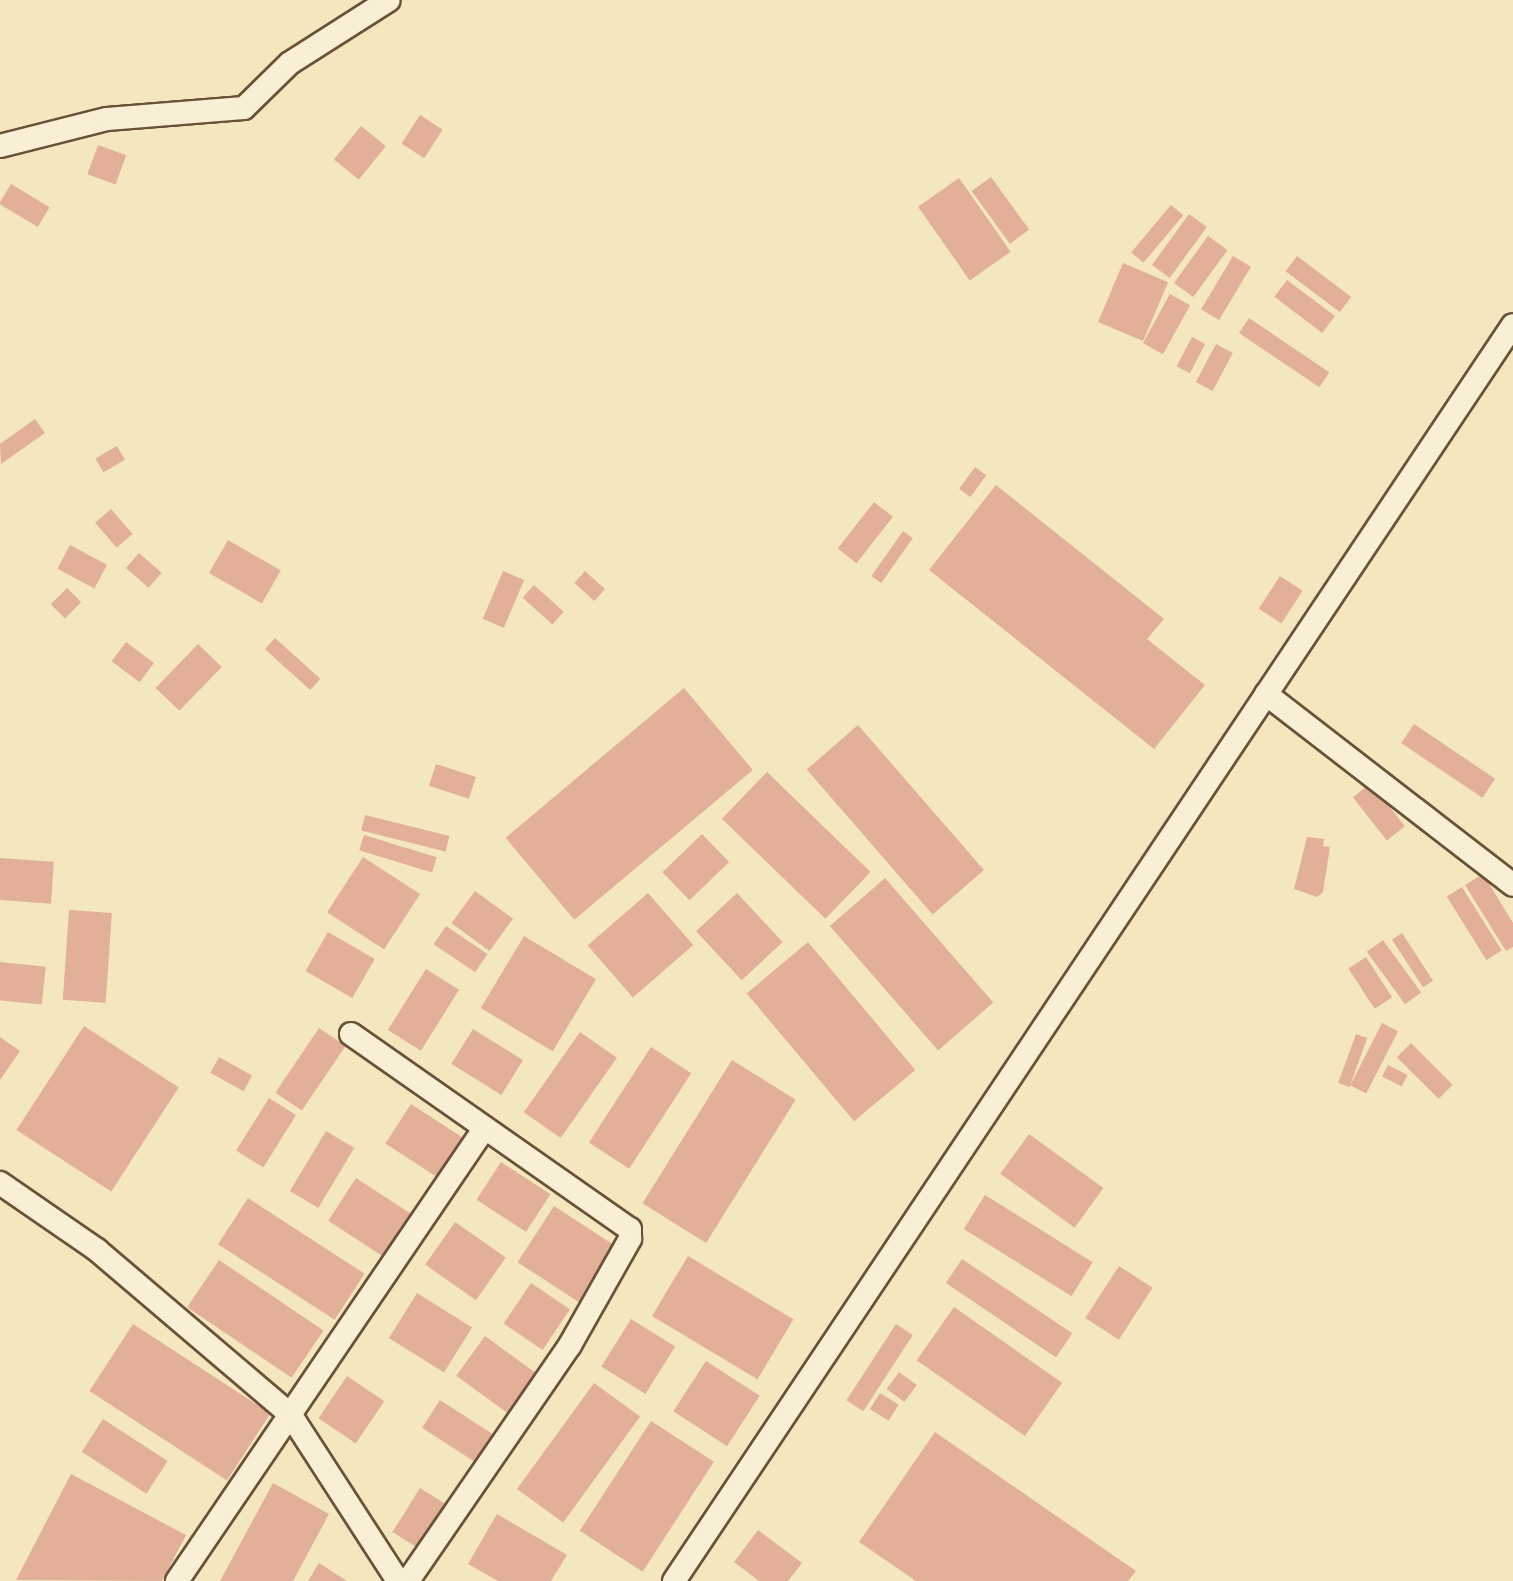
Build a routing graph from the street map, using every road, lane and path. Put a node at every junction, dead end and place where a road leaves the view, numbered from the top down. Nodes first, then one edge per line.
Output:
1 (389, 0) edge
2 (0, 146) edge
3 (1513, 325) edge
4 (1266, 694) junction
5 (1513, 885) edge
6 (351, 1034) dead end
7 (484, 1129) junction
8 (0, 1183) edge
9 (290, 1414) junction
10 (177, 1581) edge
11 (398, 1581) edge
12 (408, 1581) edge
13 (674, 1581) edge

1 - 2 street
3 - 4 street
4 - 5 street
4 - 13 street
6 - 7 street
7 - 9 street
7 - 12 street
8 - 9 street
9 - 10 street
9 - 11 street

